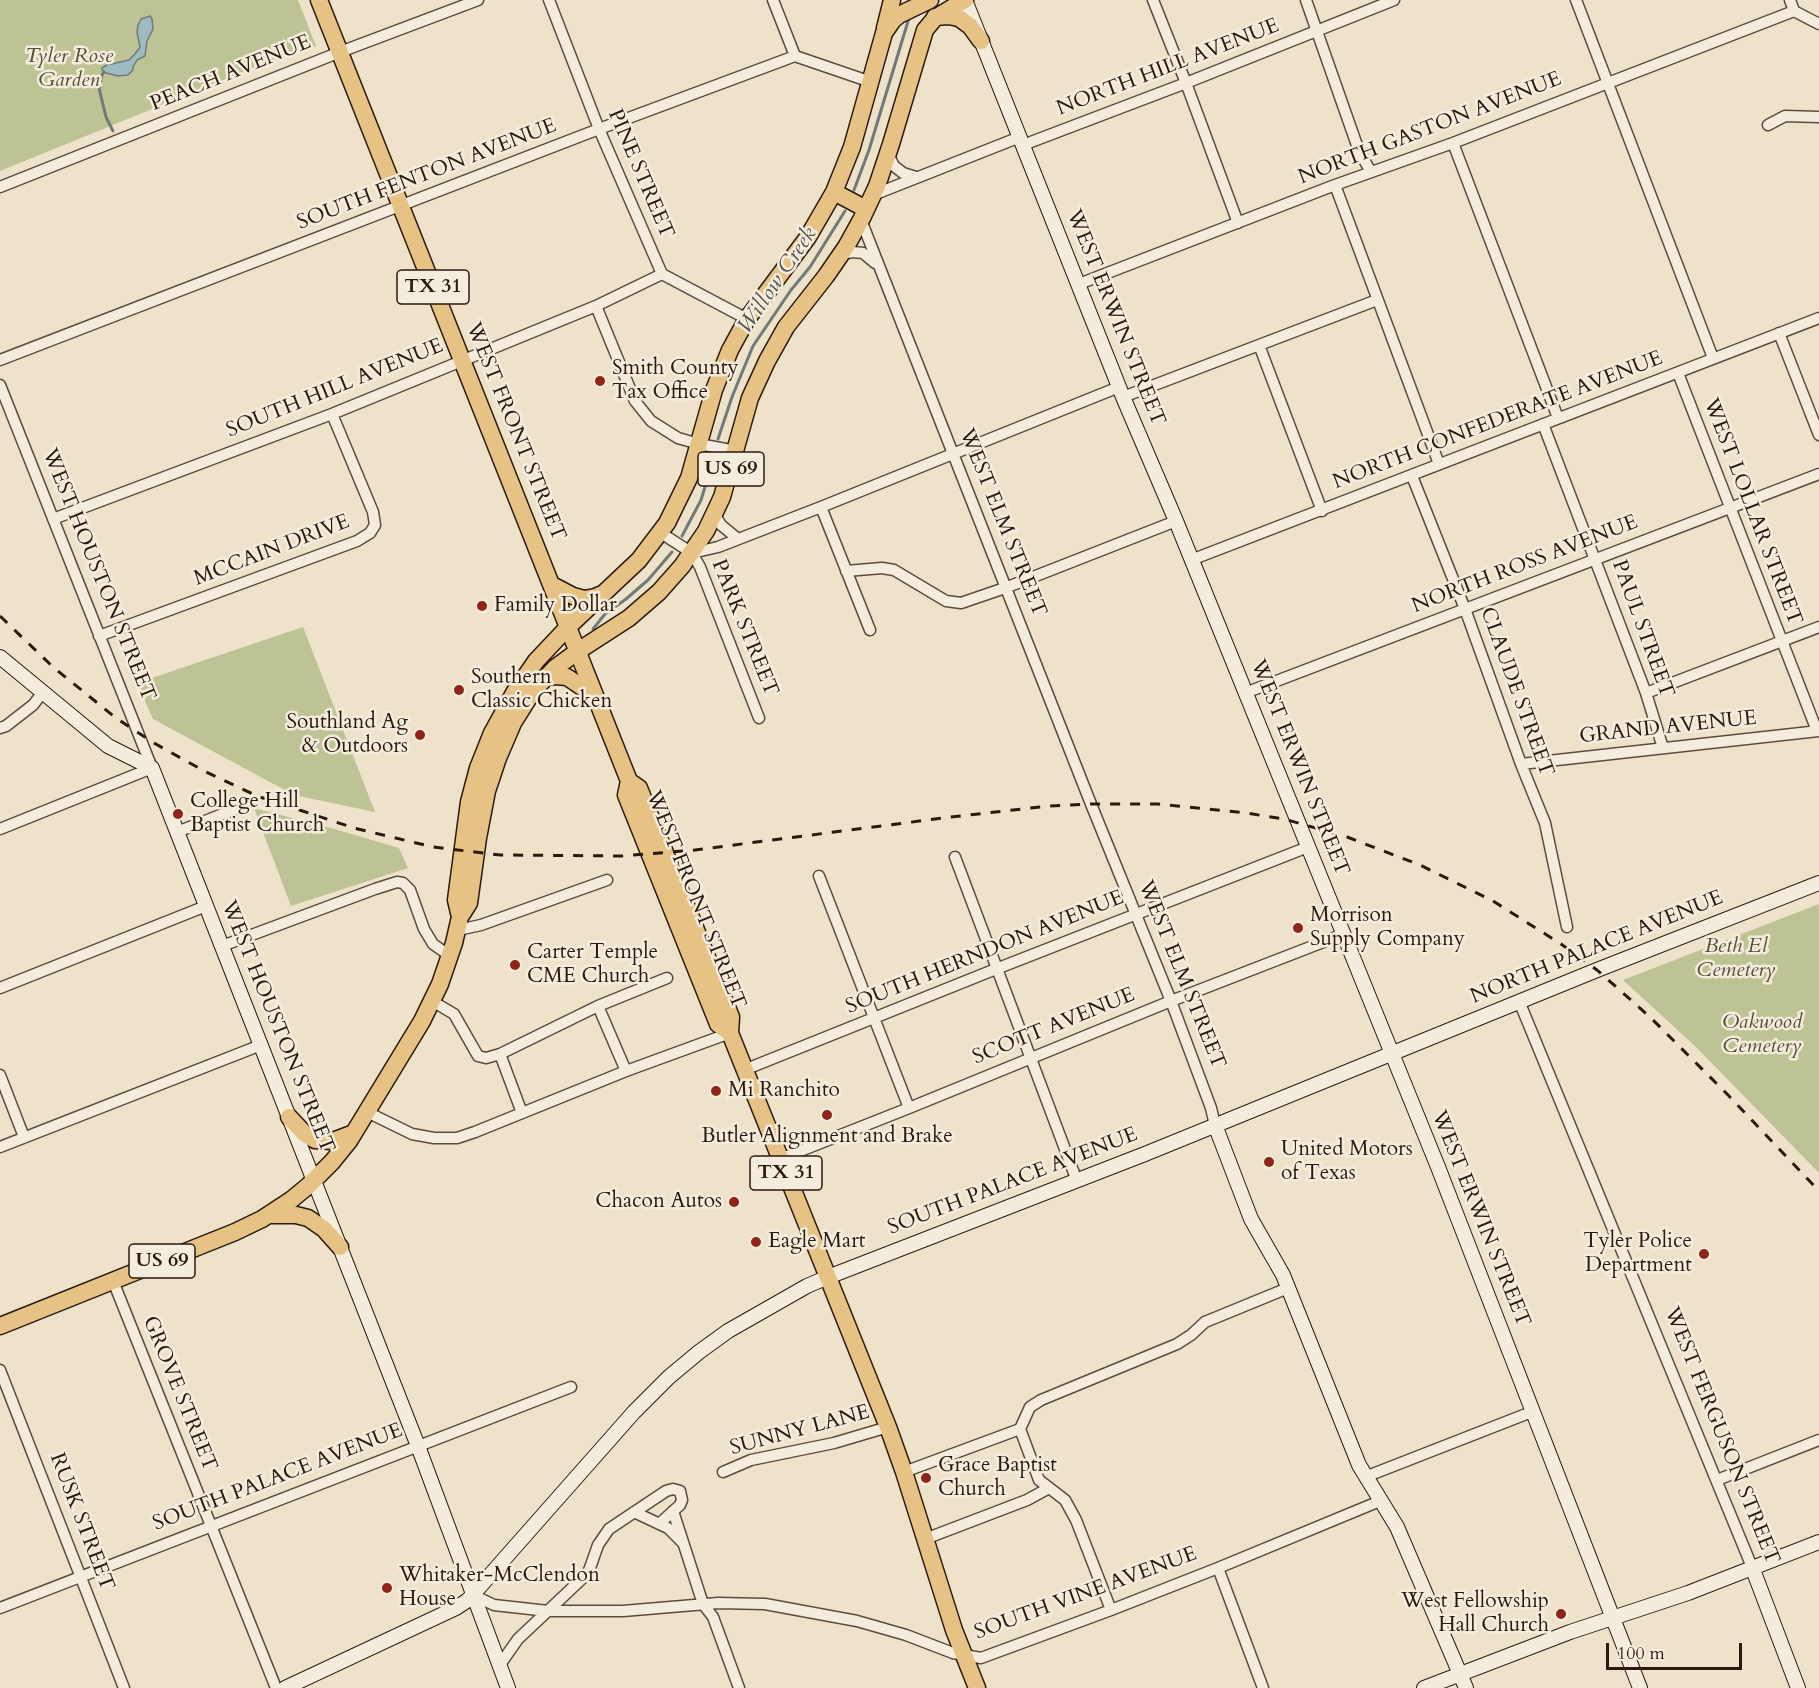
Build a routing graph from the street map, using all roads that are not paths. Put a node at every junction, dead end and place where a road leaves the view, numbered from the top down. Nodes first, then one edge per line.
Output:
1 (319, 0) edge
2 (478, 0) edge
3 (549, 0) edge
4 (773, 0) edge
5 (892, 0) edge
6 (930, 0) edge
7 (965, 0) edge
8 (1153, 0) edge
9 (1306, 0) edge
10 (1394, 0) edge
11 (1576, 0) edge
12 (1790, 0) edge
13 (1794, 11) junction
14 (935, 18) junction
15 (1819, 24) edge
16 (1317, 32) junction
17 (884, 33) junction
18 (981, 40) junction
19 (340, 52) junction
20 (795, 56) junction
21 (871, 82) junction
22 (1186, 83) junction
23 (1607, 83) junction
24 (1819, 117) edge
25 (1768, 125) dead end
26 (599, 129) junction
27 (1021, 141) junction
28 (1453, 143) junction
29 (888, 154) junction
30 (1371, 172) junction
31 (916, 177) junction
32 (1335, 185) junction
33 (0, 187) edge
34 (834, 192) junction
35 (400, 206) junction
36 (867, 208) junction
37 (1238, 223) junction
38 (841, 254) junction
39 (879, 267) junction
40 (662, 274) junction
41 (1079, 284) junction
42 (1377, 300) junction
43 (596, 306) junction
44 (1819, 318) edge
45 (747, 319) junction
46 (1779, 333) junction
47 (1259, 345) junction
48 (1713, 358) junction
49 (0, 360) edge
50 (462, 360) junction
51 (1678, 372) junction
52 (0, 385) edge
53 (1121, 392) junction
54 (332, 414) junction
55 (1558, 418) junction
56 (1543, 424) junction
57 (1819, 435) edge
58 (699, 444) junction
59 (736, 451) junction
60 (952, 454) junction
61 (1439, 464) junction
62 (1819, 474) edge
63 (1412, 476) junction
64 (821, 507) junction
65 (1730, 509) junction
66 (1322, 510) junction
67 (714, 514) junction
68 (53, 519) junction
69 (1176, 521) junction
70 (661, 533) junction
71 (738, 539) junction
72 (692, 553) junction
73 (1595, 558) junction
74 (1191, 560) junction
75 (846, 571) junction
76 (552, 585) junction
77 (1005, 588) junction
78 (603, 594) junction
79 (1465, 609) junction
80 (569, 626) junction
81 (1819, 627) edge
82 (870, 630) dead end
83 (99, 636) junction
84 (1781, 642) junction
85 (578, 651) junction
86 (0, 657) edge
87 (545, 677) junction
88 (43, 692) junction
89 (1245, 693) junction
90 (1646, 693) junction
91 (596, 696) junction
92 (759, 718) dead end
93 (0, 728) edge
94 (1818, 731) edge
95 (1663, 748) junction
96 (1521, 764) junction
97 (152, 768) junction
98 (246, 805) dead end
99 (0, 829) edge
100 (177, 832) junction
101 (1308, 846) junction
102 (955, 857) dead end
103 (819, 876) dead end
104 (607, 880) dead end
105 (1819, 883) edge
106 (206, 906) junction
107 (1135, 915) junction
108 (459, 923) junction
109 (1567, 927) dead end
110 (1344, 934) junction
111 (222, 946) junction
112 (450, 956) junction
113 (996, 969) junction
114 (667, 978) dead end
115 (0, 988) edge
116 (432, 1001) junction
117 (1171, 1001) junction
118 (1520, 1001) junction
119 (598, 1006) junction
120 (875, 1017) junction
121 (730, 1033) junction
122 (261, 1045) junction
123 (1392, 1053) junction
124 (500, 1054) junction
125 (1030, 1058) junction
126 (744, 1070) junction
127 (626, 1071) junction
128 (0, 1075) edge
129 (909, 1108) junction
130 (367, 1113) junction
131 (522, 1113) junction
132 (290, 1117) junction
133 (1215, 1125) junction
134 (354, 1133) junction
135 (24, 1137) junction
136 (0, 1147) edge
137 (780, 1158) junction
138 (314, 1180) junction
139 (1077, 1181) junction
140 (269, 1215) junction
141 (340, 1247) junction
142 (828, 1277) junction
143 (113, 1281) junction
144 (1288, 1288) junction
145 (0, 1326) edge
146 (0, 1370) edge
147 (571, 1387) dead end
148 (1534, 1411) junction
149 (888, 1427) junction
150 (1020, 1429) junction
151 (1819, 1440) edge
152 (418, 1446) junction
153 (723, 1472) dead end
154 (904, 1472) junction
155 (1365, 1476) junction
156 (1717, 1480) junction
157 (1049, 1488) junction
158 (1380, 1501) junction
159 (674, 1511) junction
160 (634, 1512) junction
161 (659, 1524) junction
162 (211, 1527) junction
163 (925, 1539) junction
164 (1819, 1542) edge
165 (684, 1545) junction
166 (1218, 1568) junction
167 (1752, 1568) junction
168 (82, 1577) junction
169 (473, 1595) junction
170 (703, 1604) junction
171 (0, 1608) edge
172 (1111, 1610) junction
173 (548, 1611) junction
174 (1612, 1617) junction
175 (965, 1656) junction
176 (499, 1666) junction
177 (1460, 1674) junction
178 (124, 1688) edge
179 (276, 1688) edge
180 (285, 1688) edge
181 (507, 1688) edge
182 (739, 1688) edge
183 (977, 1688) edge
184 (1263, 1688) edge
185 (1424, 1688) edge
186 (1466, 1688) edge
187 (1640, 1688) edge
188 (1798, 1688) edge

1 - 19 main road, WEST FRONT STREET / TX 31
2 - 19 street, PEACH AVENUE
3 - 26 street, PINE STREET
4 - 20 street
5 - 17 main road
6 - 17 main road
7 - 14 main road, US 69
7 - 18 main road, WEST ERWIN STREET
8 - 22 street
9 - 16 street
10 - 16 street, NORTH HILL AVENUE
11 - 23 street
12 - 13 street
13 - 15 street
13 - 23 street, NORTH GASTON AVENUE
14 - 18 main road
14 - 29 main road, US 69
16 - 22 street, NORTH HILL AVENUE
16 - 30 street
17 - 21 main road, US 69
18 - 27 main road, WEST ERWIN STREET
19 - 33 street, PEACH AVENUE
19 - 35 main road, WEST FRONT STREET / TX 31
20 - 21 street
20 - 26 street, SOUTH FENTON AVENUE
21 - 34 main road, US 69
22 - 27 street, NORTH HILL AVENUE
22 - 37 street
23 - 28 street, NORTH GASTON AVENUE
23 - 48 street
24 - 25 street
26 - 35 street, SOUTH FENTON AVENUE
26 - 40 street, PINE STREET
27 - 31 street
27 - 41 main road, WEST ERWIN STREET
28 - 30 street, NORTH GASTON AVENUE
28 - 55 street
29 - 31 street
29 - 36 main road, US 69
30 - 32 street, NORTH GASTON AVENUE
31 - 36 street
32 - 37 street, NORTH GASTON AVENUE
32 - 42 street
34 - 36 main road
34 - 45 main road, US 69
35 - 49 street, SOUTH FENTON AVENUE
35 - 50 main road, WEST FRONT STREET / TX 31
36 - 38 main road, US 69
36 - 39 street, WEST ELM STREET
37 - 41 street, NORTH GASTON AVENUE
38 - 39 street
38 - 59 main road, US 69
39 - 60 street, WEST ELM STREET
40 - 43 street, SOUTH HILL AVENUE
40 - 45 street
41 - 53 main road, WEST ERWIN STREET
42 - 47 street
42 - 61 street
43 - 50 street, SOUTH HILL AVENUE
43 - 58 street
44 - 46 street, NORTH CONFEDERATE AVENUE
45 - 58 main road, US 69
46 - 48 street, NORTH CONFEDERATE AVENUE
46 - 57 street
47 - 53 street
47 - 66 street
48 - 51 street, NORTH CONFEDERATE AVENUE
50 - 54 street, SOUTH HILL AVENUE
50 - 76 main road, WEST FRONT STREET / TX 31
51 - 55 street, NORTH CONFEDERATE AVENUE
51 - 65 street, WEST LOLLAR STREET
52 - 68 street, WEST HOUSTON STREET
53 - 60 street
53 - 69 main road, WEST ERWIN STREET
54 - 68 street, SOUTH HILL AVENUE
54 - 83 street, MCCAIN DRIVE
55 - 56 street, NORTH CONFEDERATE AVENUE
56 - 61 street, NORTH CONFEDERATE AVENUE
56 - 73 street, PAUL STREET
58 - 59 street
58 - 70 main road, US 69
59 - 67 main road, US 69
60 - 64 street
60 - 77 street, WEST ELM STREET
61 - 63 street, NORTH CONFEDERATE AVENUE
62 - 65 street, NORTH ROSS AVENUE
63 - 66 street, NORTH CONFEDERATE AVENUE
63 - 79 street, CLAUDE STREET
64 - 71 street
64 - 75 street
65 - 73 street, NORTH ROSS AVENUE
65 - 84 street, WEST LOLLAR STREET
66 - 74 street, NORTH CONFEDERATE AVENUE
67 - 71 street
67 - 72 main road, US 69
68 - 83 street, WEST HOUSTON STREET
69 - 74 main road, WEST ERWIN STREET
69 - 77 street
70 - 72 street, PARK STREET
70 - 78 main road, US 69
71 - 72 street
72 - 85 main road, US 69
72 - 92 street, PARK STREET
73 - 79 street, NORTH ROSS AVENUE
73 - 90 street, PAUL STREET
74 - 89 main road, WEST ERWIN STREET
75 - 77 street
75 - 82 street
76 - 78 main road
76 - 80 main road, WEST FRONT STREET / TX 31
77 - 107 street, WEST ELM STREET
78 - 80 main road, US 69
79 - 89 street, NORTH ROSS AVENUE
79 - 96 street, CLAUDE STREET
80 - 85 main road, WEST FRONT STREET / TX 31
80 - 108 main road, US 69
81 - 84 street
83 - 97 street, WEST HOUSTON STREET
84 - 90 street
84 - 94 street, WEST LOLLAR STREET
85 - 87 main road, US 69
85 - 91 main road, WEST FRONT STREET / TX 31
86 - 88 main road
87 - 91 main road
87 - 108 main road, US 69
88 - 93 street
88 - 97 main road
89 - 101 main road, WEST ERWIN STREET
90 - 95 street, PAUL STREET
91 - 121 main road, WEST FRONT STREET / TX 31
94 - 95 street, GRAND AVENUE
95 - 96 street, GRAND AVENUE
96 - 109 street, CLAUDE STREET
97 - 99 street
97 - 100 main road, WEST HOUSTON STREET
98 - 100 street
100 - 106 main road, WEST HOUSTON STREET
101 - 107 street, SOUTH HERNDON AVENUE
101 - 110 main road, WEST ERWIN STREET
102 - 113 street
103 - 120 street
104 - 108 street
105 - 118 main road, NORTH PALACE AVENUE
106 - 111 main road, WEST HOUSTON STREET
106 - 115 street
107 - 113 street, SOUTH HERNDON AVENUE
107 - 117 street, WEST ELM STREET
108 - 112 main road, US 69
110 - 117 street, SCOTT AVENUE
110 - 123 main road, WEST ERWIN STREET
111 - 112 street
111 - 122 main road, WEST HOUSTON STREET
112 - 116 main road, US 69
113 - 120 street, SOUTH HERNDON AVENUE
113 - 125 street
114 - 119 street
116 - 124 street
116 - 130 main road, US 69
117 - 125 street, SCOTT AVENUE
117 - 133 street, WEST ELM STREET
118 - 123 main road, NORTH PALACE AVENUE
118 - 156 street, WEST FERGUSON STREET
119 - 124 street
119 - 127 street
120 - 126 street, SOUTH HERNDON AVENUE
120 - 129 street
121 - 126 main road, WEST FRONT STREET / TX 31
121 - 127 street
122 - 132 main road, WEST HOUSTON STREET
122 - 135 street
123 - 133 main road, SOUTH PALACE AVENUE
123 - 148 main road, WEST ERWIN STREET
124 - 131 street
125 - 129 street, SCOTT AVENUE
125 - 139 street
126 - 137 main road, WEST FRONT STREET / TX 31
127 - 131 street
128 - 135 street
129 - 137 street, SCOTT AVENUE
130 - 131 street
130 - 134 main road, US 69
132 - 134 main road
132 - 138 main road, WEST HOUSTON STREET
133 - 139 main road, SOUTH PALACE AVENUE
133 - 144 main road, WEST ELM STREET
134 - 138 main road, US 69
135 - 136 street
137 - 142 main road, WEST FRONT STREET / TX 31
138 - 140 main road, US 69
138 - 141 main road, WEST HOUSTON STREET
139 - 142 main road, SOUTH PALACE AVENUE
140 - 141 main road
140 - 143 main road, US 69
141 - 152 main road, WEST HOUSTON STREET
142 - 149 main road, WEST FRONT STREET / TX 31
142 - 169 main road, SOUTH PALACE AVENUE
143 - 145 main road, US 69
143 - 162 street, GROVE STREET
144 - 150 street
144 - 155 main road, WEST ELM STREET
146 - 168 street, RUSK STREET
147 - 152 street, SOUTH PALACE AVENUE
148 - 155 street
148 - 174 main road, WEST ERWIN STREET
149 - 153 street, SUNNY LANE
149 - 154 main road, WEST FRONT STREET / TX 31
150 - 154 street
150 - 157 street
151 - 156 street
152 - 162 street, SOUTH PALACE AVENUE
152 - 169 main road, WEST HOUSTON STREET
154 - 163 main road, WEST FRONT STREET / TX 31
155 - 158 main road, WEST ELM STREET
156 - 167 street, WEST FERGUSON STREET
157 - 163 street
157 - 172 street
158 - 166 street, SOUTH VINE AVENUE
158 - 177 main road, WEST ELM STREET
159 - 160 street
159 - 161 street
159 - 165 street
160 - 161 street
160 - 173 street
161 - 165 street
162 - 168 street, SOUTH PALACE AVENUE
162 - 179 street, GROVE STREET
163 - 175 main road, WEST FRONT STREET / TX 31
164 - 167 main road
165 - 170 street
166 - 172 street, SOUTH VINE AVENUE
166 - 184 street
167 - 174 main road
167 - 188 main road, WEST FERGUSON STREET
168 - 171 street, SOUTH PALACE AVENUE
168 - 178 street, RUSK STREET
169 - 173 street, SOUTH VINE AVENUE
169 - 176 main road, WEST HOUSTON STREET
169 - 180 main road
170 - 173 street, SOUTH VINE AVENUE
170 - 175 street, SOUTH VINE AVENUE
170 - 182 street
172 - 175 street, SOUTH VINE AVENUE
173 - 176 street
174 - 177 main road
174 - 187 main road, WEST ERWIN STREET
175 - 183 main road, WEST FRONT STREET / TX 31
176 - 181 main road, WEST HOUSTON STREET
177 - 185 main road
177 - 186 main road, WEST ELM STREET

